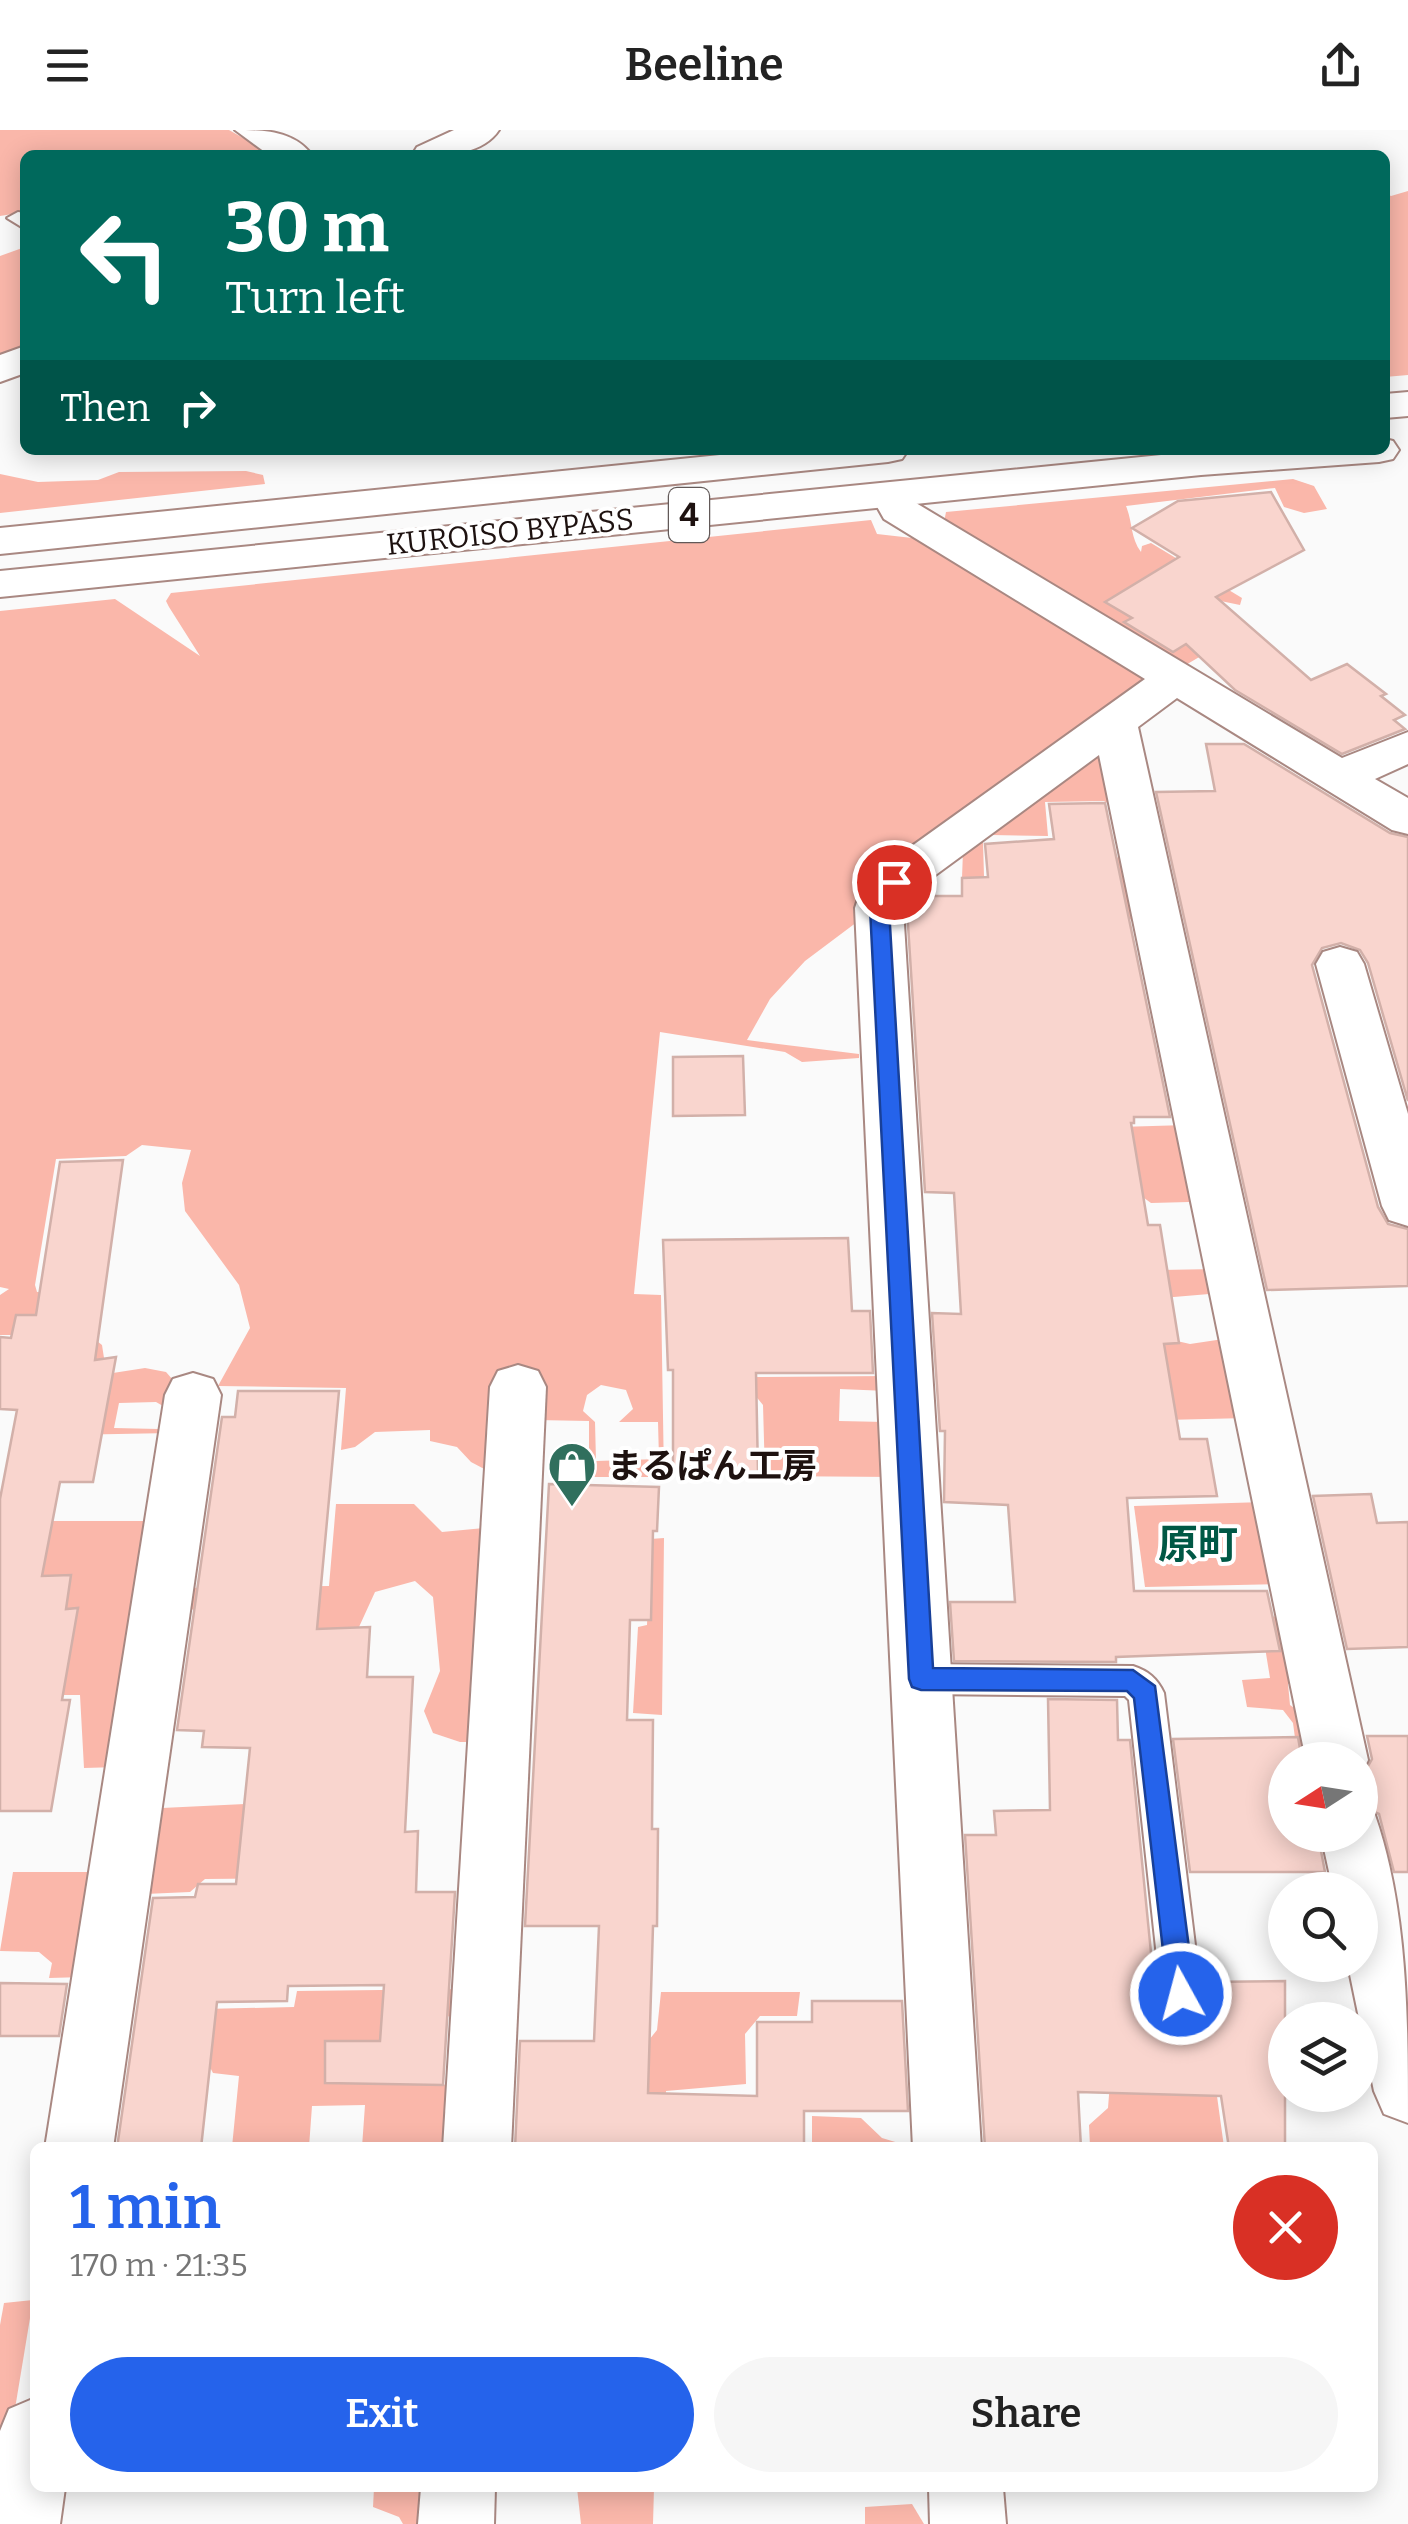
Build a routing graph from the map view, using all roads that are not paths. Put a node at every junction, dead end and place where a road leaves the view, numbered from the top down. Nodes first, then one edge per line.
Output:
1 (252, 130) edge
2 (482, 130) edge
3 (286, 150) edge
4 (440, 150) edge
5 (840, 455) edge
6 (1312, 455) edge
7 (892, 496) junction
8 (0, 542) edge
9 (0, 584) edge
10 (1176, 677) junction
11 (1115, 723) junction
12 (1408, 746) edge
13 (1340, 778) junction
14 (1408, 819) edge
15 (1340, 964) dead end
16 (1389, 1066) edge
17 (1408, 1206) edge
18 (518, 1386) dead end
19 (193, 1395) dead end
20 (921, 1679) junction
21 (1333, 1742) edge
22 (1357, 1852) edge
23 (1181, 1994) dead end
24 (1408, 2091) edge
25 (80, 2142) edge
26 (476, 2142) edge
27 (948, 2142) edge
28 (30, 2469) edge
29 (458, 2492) edge
30 (966, 2492) edge
31 (22, 2524) edge
32 (456, 2524) edge
33 (968, 2524) edge

1 - 3 main road
2 - 4 main road
5 - 8 main road, KUROISO BYPASS / 4
6 - 7 main road, KUROISO BYPASS / 4
7 - 9 main road, KUROISO BYPASS / 4
7 - 10 main road
10 - 11 main road
10 - 13 main road
11 - 20 main road
11 - 21 main road
12 - 13 main road
13 - 14 main road
15 - 16 main road
16 - 17 main road
18 - 26 main road
19 - 25 main road
20 - 23 lane
20 - 27 main road
22 - 24 main road
28 - 31 main road
29 - 32 main road
30 - 33 main road

